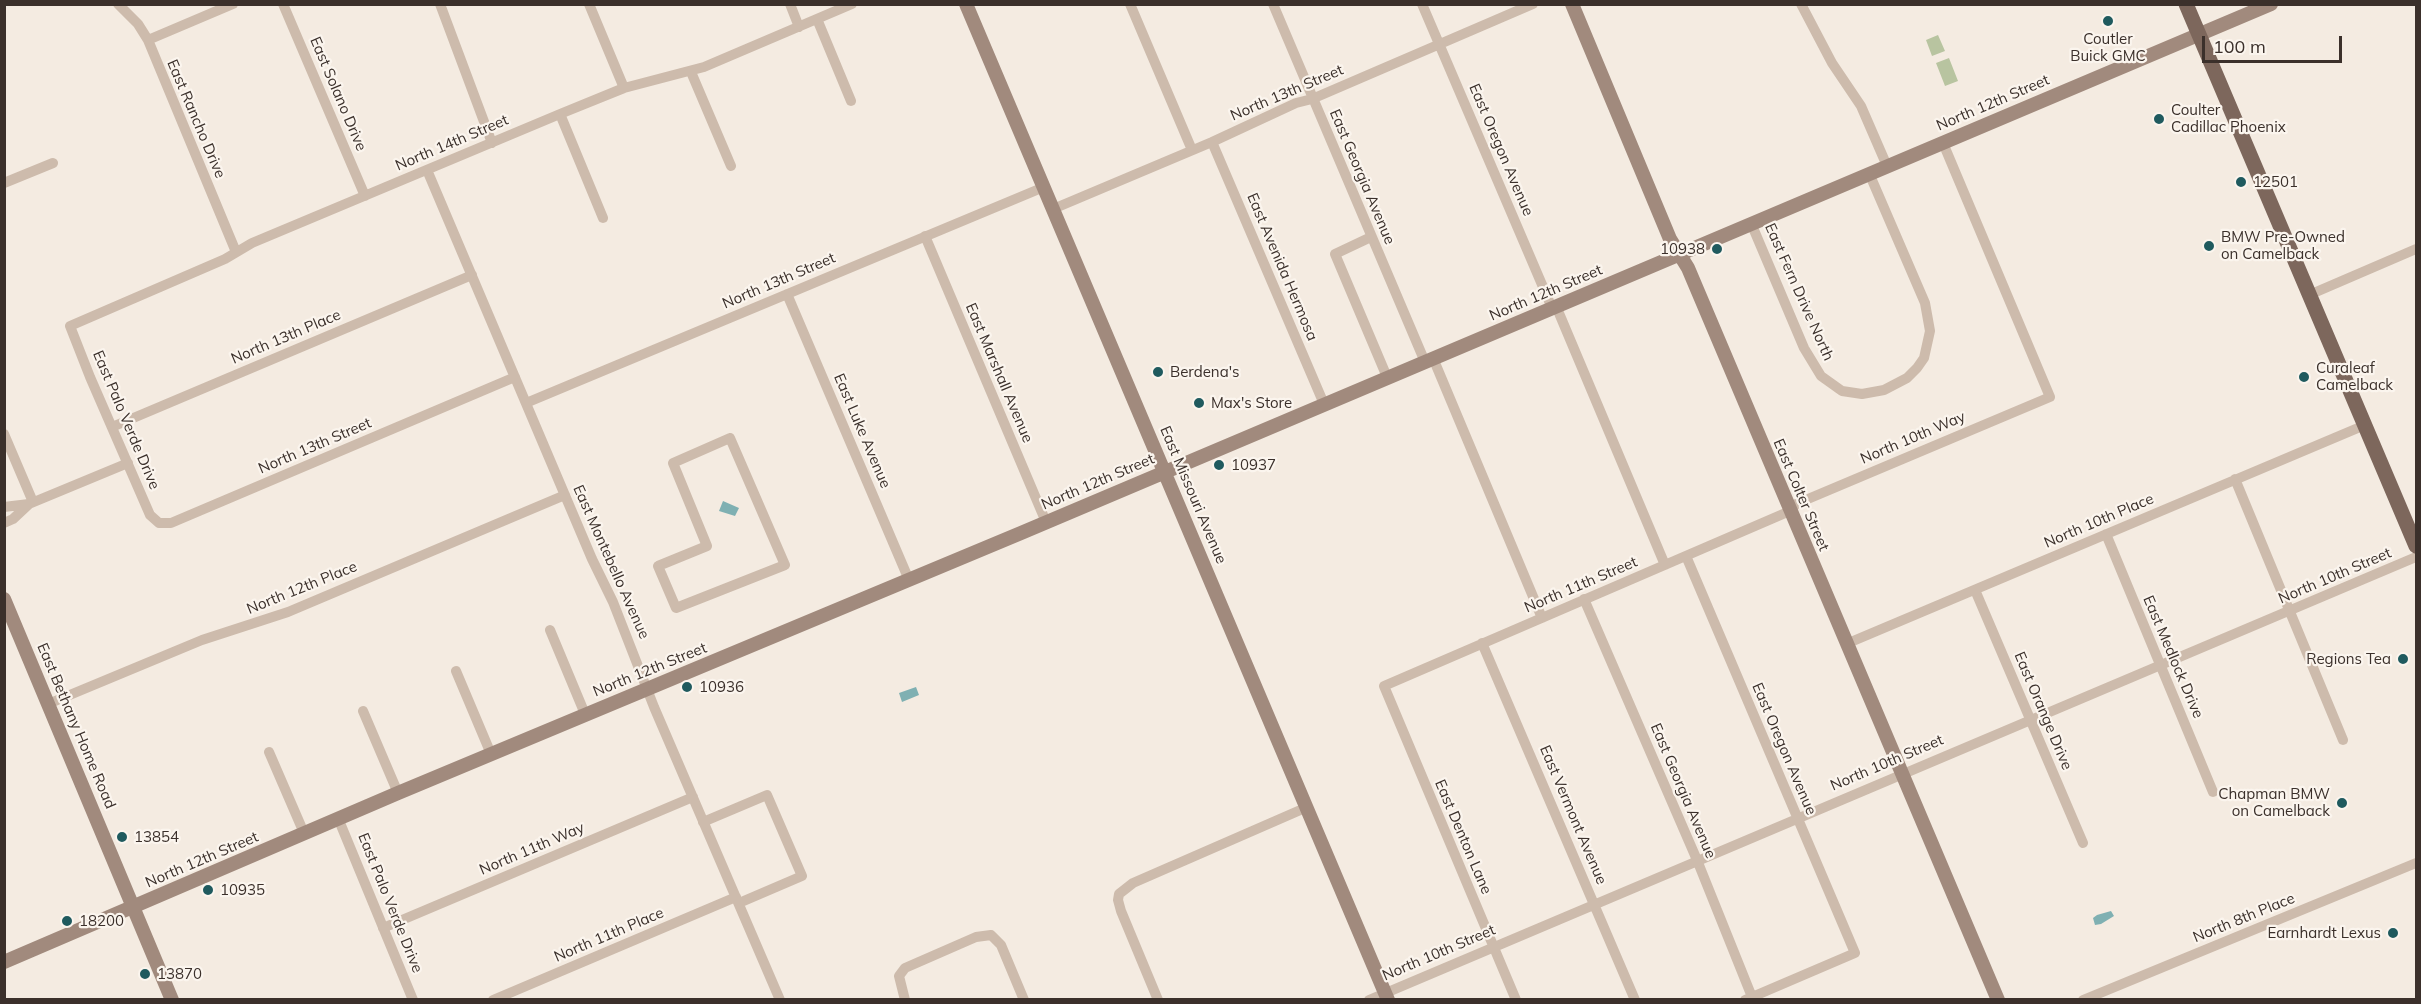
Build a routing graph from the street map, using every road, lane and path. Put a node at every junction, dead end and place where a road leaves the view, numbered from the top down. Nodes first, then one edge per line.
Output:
1 (118, 4) edge
2 (233, 4) edge
3 (283, 4) edge
4 (440, 4) edge
5 (589, 4) edge
6 (790, 4) edge
7 (852, 4) edge
8 (966, 4) edge
9 (1130, 4) edge
10 (1273, 4) edge
11 (1422, 4) edge
12 (1533, 4) edge
13 (1572, 4) edge
14 (1801, 4) edge
15 (2186, 4) edge
16 (2271, 4) edge
17 (817, 20) junction
18 (799, 27) junction
19 (2199, 35) junction
20 (148, 40) junction
21 (1439, 45) junction
22 (691, 72) junction
23 (624, 88) junction
24 (1312, 99) junction
25 (851, 101) dead end
26 (560, 114) junction
27 (1212, 142) junction
28 (1943, 142) junction
29 (492, 143) junction
30 (1192, 150) junction
31 (53, 163) dead end
32 (731, 166) dead end
33 (1887, 166) junction
34 (427, 170) junction
35 (1869, 173) junction
36 (4, 183) edge
37 (1044, 187) junction
38 (365, 196) junction
39 (1053, 209) junction
40 (603, 218) dead end
41 (1751, 223) junction
42 (925, 236) junction
43 (1371, 237) junction
44 (2416, 249) edge
45 (236, 252) junction
46 (1679, 253) junction
47 (472, 275) junction
48 (787, 294) junction
49 (2309, 295) junction
50 (1554, 307) junction
51 (70, 326) joint
52 (1429, 360) junction
53 (515, 377) junction
54 (1387, 377) junction
55 (526, 403) junction
56 (1324, 404) junction
57 (2365, 425) junction
58 (112, 427) junction
59 (4, 434) edge
60 (128, 463) junction
61 (1165, 471) junction
62 (2235, 479) junction
63 (565, 495) junction
64 (31, 503) junction
65 (4, 507) edge
66 (1790, 511) junction
67 (1046, 522) junction
68 (4, 523) edge
69 (159, 523) joint
70 (2106, 534) junction
71 (2416, 546) edge
72 (1686, 556) junction
73 (2416, 557) edge
74 (1665, 565) junction
75 (909, 580) junction
76 (1975, 590) junction
77 (4, 599) edge
78 (1584, 599) junction
79 (676, 608) joint
80 (2289, 612) junction
81 (1542, 618) junction
82 (550, 630) dead end
83 (1482, 643) junction
84 (1846, 644) junction
85 (2161, 666) junction
86 (456, 671) dead end
87 (1383, 686) joint
88 (648, 690) junction
89 (48, 704) junction
90 (363, 711) dead end
91 (585, 714) junction
92 (2030, 720) junction
93 (2343, 740) dead end
94 (269, 752) dead end
95 (491, 754) junction
96 (1901, 773) junction
97 (2213, 792) dead end
98 (398, 793) junction
99 (693, 797) junction
100 (1305, 808) junction
101 (338, 818) junction
102 (1797, 818) junction
103 (704, 822) junction
104 (304, 833) junction
105 (2084, 843) dead end
106 (1697, 860) junction
107 (2416, 863) edge
108 (737, 900) junction
109 (1595, 904) junction
110 (133, 908) junction
111 (384, 928) junction
112 (1493, 947) junction
113 (4, 962) edge
114 (1387, 996) edge
115 (1748, 998) edge
116 (172, 999) edge
117 (413, 999) edge
118 (493, 999) edge
119 (780, 999) edge
120 (905, 999) edge
121 (1024, 999) edge
122 (1158, 999) edge
123 (1369, 999) edge
124 (1516, 999) edge
125 (1635, 999) edge
126 (1998, 999) edge
127 (2083, 999) edge

1 - 20 street, East Rancho Drive
2 - 20 street
3 - 38 street, East Solano Drive
4 - 29 street
5 - 23 street
6 - 18 street
7 - 17 street, North 14th Street
8 - 37 street, East Missouri Avenue
9 - 30 street
10 - 24 street, East Georgia Avenue
11 - 21 street, East Oregon Avenue
12 - 21 street, North 13th Street
13 - 46 street, East Colter Street
14 - 33 street
15 - 19 main road
16 - 19 street, North 12th Street
17 - 18 street, North 14th Street
17 - 25 street
18 - 22 street, North 14th Street
19 - 28 street, North 12th Street
19 - 49 main road
20 - 45 street, East Rancho Drive
21 - 24 street, North 13th Street
21 - 50 street, East Oregon Avenue
22 - 23 street, North 14th Street
22 - 32 street
23 - 26 street, North 14th Street
24 - 27 street, North 13th Street
24 - 43 street, East Georgia Avenue
26 - 29 street, North 14th Street
26 - 40 street
27 - 30 street, North 13th Street
27 - 56 street, East Avenida Hermosa
28 - 33 street, North 12th Street
28 - 66 street, North 10th Way
29 - 34 street, North 14th Street
30 - 39 street, North 13th Street
31 - 36 street
33 - 35 street, North 12th Street
34 - 38 street, North 14th Street
34 - 47 street, East Montebello Avenue
35 - 41 street, North 12th Street
35 - 41 street, East Fern Drive North
37 - 39 street, East Missouri Avenue
37 - 42 street, North 13th Street
38 - 45 street, North 14th Street
39 - 61 street, East Missouri Avenue
41 - 46 street, North 12th Street
42 - 48 street, North 13th Street
42 - 67 street, East Marshall Avenue
43 - 52 street, East Georgia Avenue
43 - 54 street
44 - 49 street
45 - 51 street, North 14th Street
46 - 50 street, North 12th Street
46 - 66 street, East Colter Street
47 - 53 street, East Montebello Avenue
47 - 58 street, North 13th Place
48 - 55 street, North 13th Street
48 - 75 street, East Luke Avenue
49 - 57 main road
50 - 52 street, North 12th Street
50 - 74 street, East Oregon Avenue
51 - 58 street, East Palo Verde Drive
52 - 54 street, North 12th Street
52 - 81 street, East Georgia Avenue
53 - 55 street, East Montebello Avenue
53 - 69 street, North 13th Street
54 - 56 street, North 12th Street
55 - 63 street, East Montebello Avenue
56 - 61 street, North 12th Street
57 - 62 street, North 10th Place
57 - 71 main road
58 - 60 street, East Palo Verde Drive
59 - 64 street
60 - 64 street
60 - 69 street, East Palo Verde Drive
61 - 67 street, North 12th Street
61 - 100 street, East Missouri Avenue
62 - 70 street, North 10th Place
62 - 80 street
63 - 88 street, East Montebello Avenue
63 - 89 street, North 12th Place
64 - 65 street
64 - 68 street
66 - 72 street, North 11th Street
66 - 84 street, East Colter Street
67 - 75 street, North 12th Street
70 - 76 street, North 10th Place
70 - 85 street, East Medlock Drive
72 - 74 street, North 11th Street
72 - 102 street, East Oregon Avenue
73 - 80 street, North 10th Street
74 - 78 street, North 11th Street
75 - 88 street, North 12th Street
76 - 84 street, North 10th Place
76 - 92 street, East Orange Drive
77 - 89 street, East Bethany Home Road
78 - 81 street, North 11th Street
78 - 106 street, East Georgia Avenue
79 - 79 street
80 - 85 street, North 10th Street
80 - 93 street
81 - 83 street, North 11th Street
82 - 91 street
83 - 87 street, North 11th Street
83 - 109 street, East Vermont Avenue
84 - 96 street, East Colter Street
85 - 92 street, North 10th Street
85 - 97 street, East Medlock Drive
86 - 95 street
87 - 112 street, East Denton Lane
88 - 91 street, North 12th Street
88 - 99 street, East Montebello Avenue
89 - 110 street, East Bethany Home Road
90 - 98 street
91 - 95 street, North 12th Street
92 - 96 street, North 10th Street
92 - 105 street, East Orange Drive
94 - 104 street
95 - 98 street, North 12th Street
96 - 102 street, North 10th Street
96 - 126 street, East Colter Street
98 - 101 street, North 12th Street
99 - 103 street, East Montebello Avenue
99 - 111 street, North 11th Way
100 - 114 street, East Missouri Avenue
100 - 122 street
101 - 104 street, North 12th Street
101 - 111 street, East Palo Verde Drive
102 - 106 street, North 10th Street
102 - 115 street, East Oregon Avenue
103 - 108 street, East Montebello Avenue
103 - 108 street, North 11th Place
104 - 110 street, North 12th Street
106 - 109 street, North 10th Street
106 - 115 street, East Georgia Avenue
107 - 127 street, North 8th Place
108 - 118 street, North 11th Place
108 - 119 street, East Montebello Avenue
109 - 112 street, North 10th Street
109 - 125 street, East Vermont Avenue
110 - 113 street, North 12th Street
110 - 116 street, East Bethany Home Road
111 - 117 street, East Palo Verde Drive
112 - 114 street, North 10th Street
112 - 124 street, East Denton Lane
114 - 123 street, North 10th Street
120 - 121 street

